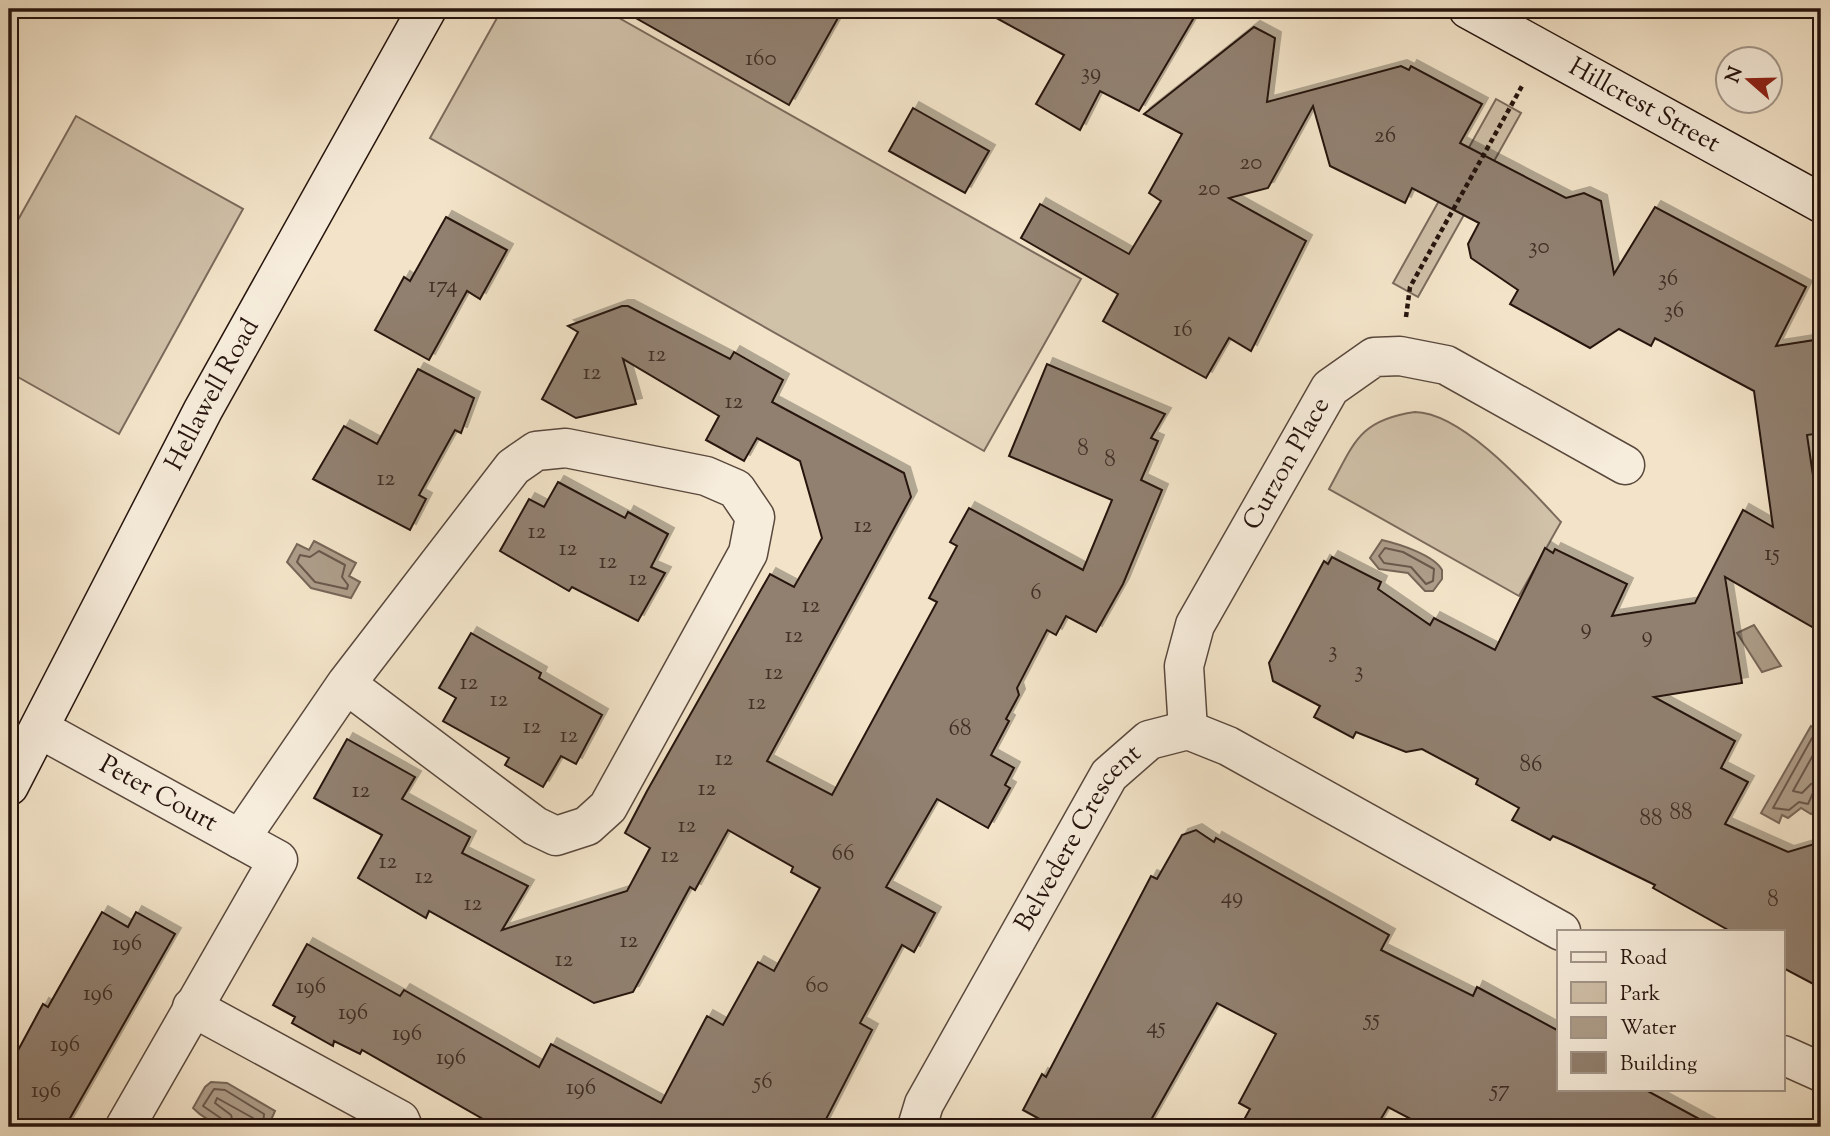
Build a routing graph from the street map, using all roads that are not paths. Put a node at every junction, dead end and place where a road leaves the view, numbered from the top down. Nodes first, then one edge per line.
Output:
1 (428, 9) edge
2 (1468, 9) edge
3 (1821, 203) edge
4 (1625, 465) dead end
5 (346, 684) junction
6 (40, 729) junction
7 (1188, 730) junction
8 (9, 786) edge
9 (240, 839) junction
10 (1559, 930) edge
11 (192, 1007) junction
12 (1784, 1055) edge
13 (1821, 1072) edge
14 (125, 1127) edge
15 (403, 1127) edge
16 (917, 1127) edge

1 - 6 street, Hellawell Road
2 - 3 street, Hillcrest Street
4 - 7 street, Curzon Place
5 - 5 street
5 - 9 street
6 - 8 street, Hellawell Road
6 - 9 street, Peter Court
7 - 10 street
7 - 16 street, Belvedere Crescent
9 - 11 street, Peter Court
11 - 14 street
11 - 15 street
12 - 13 street

